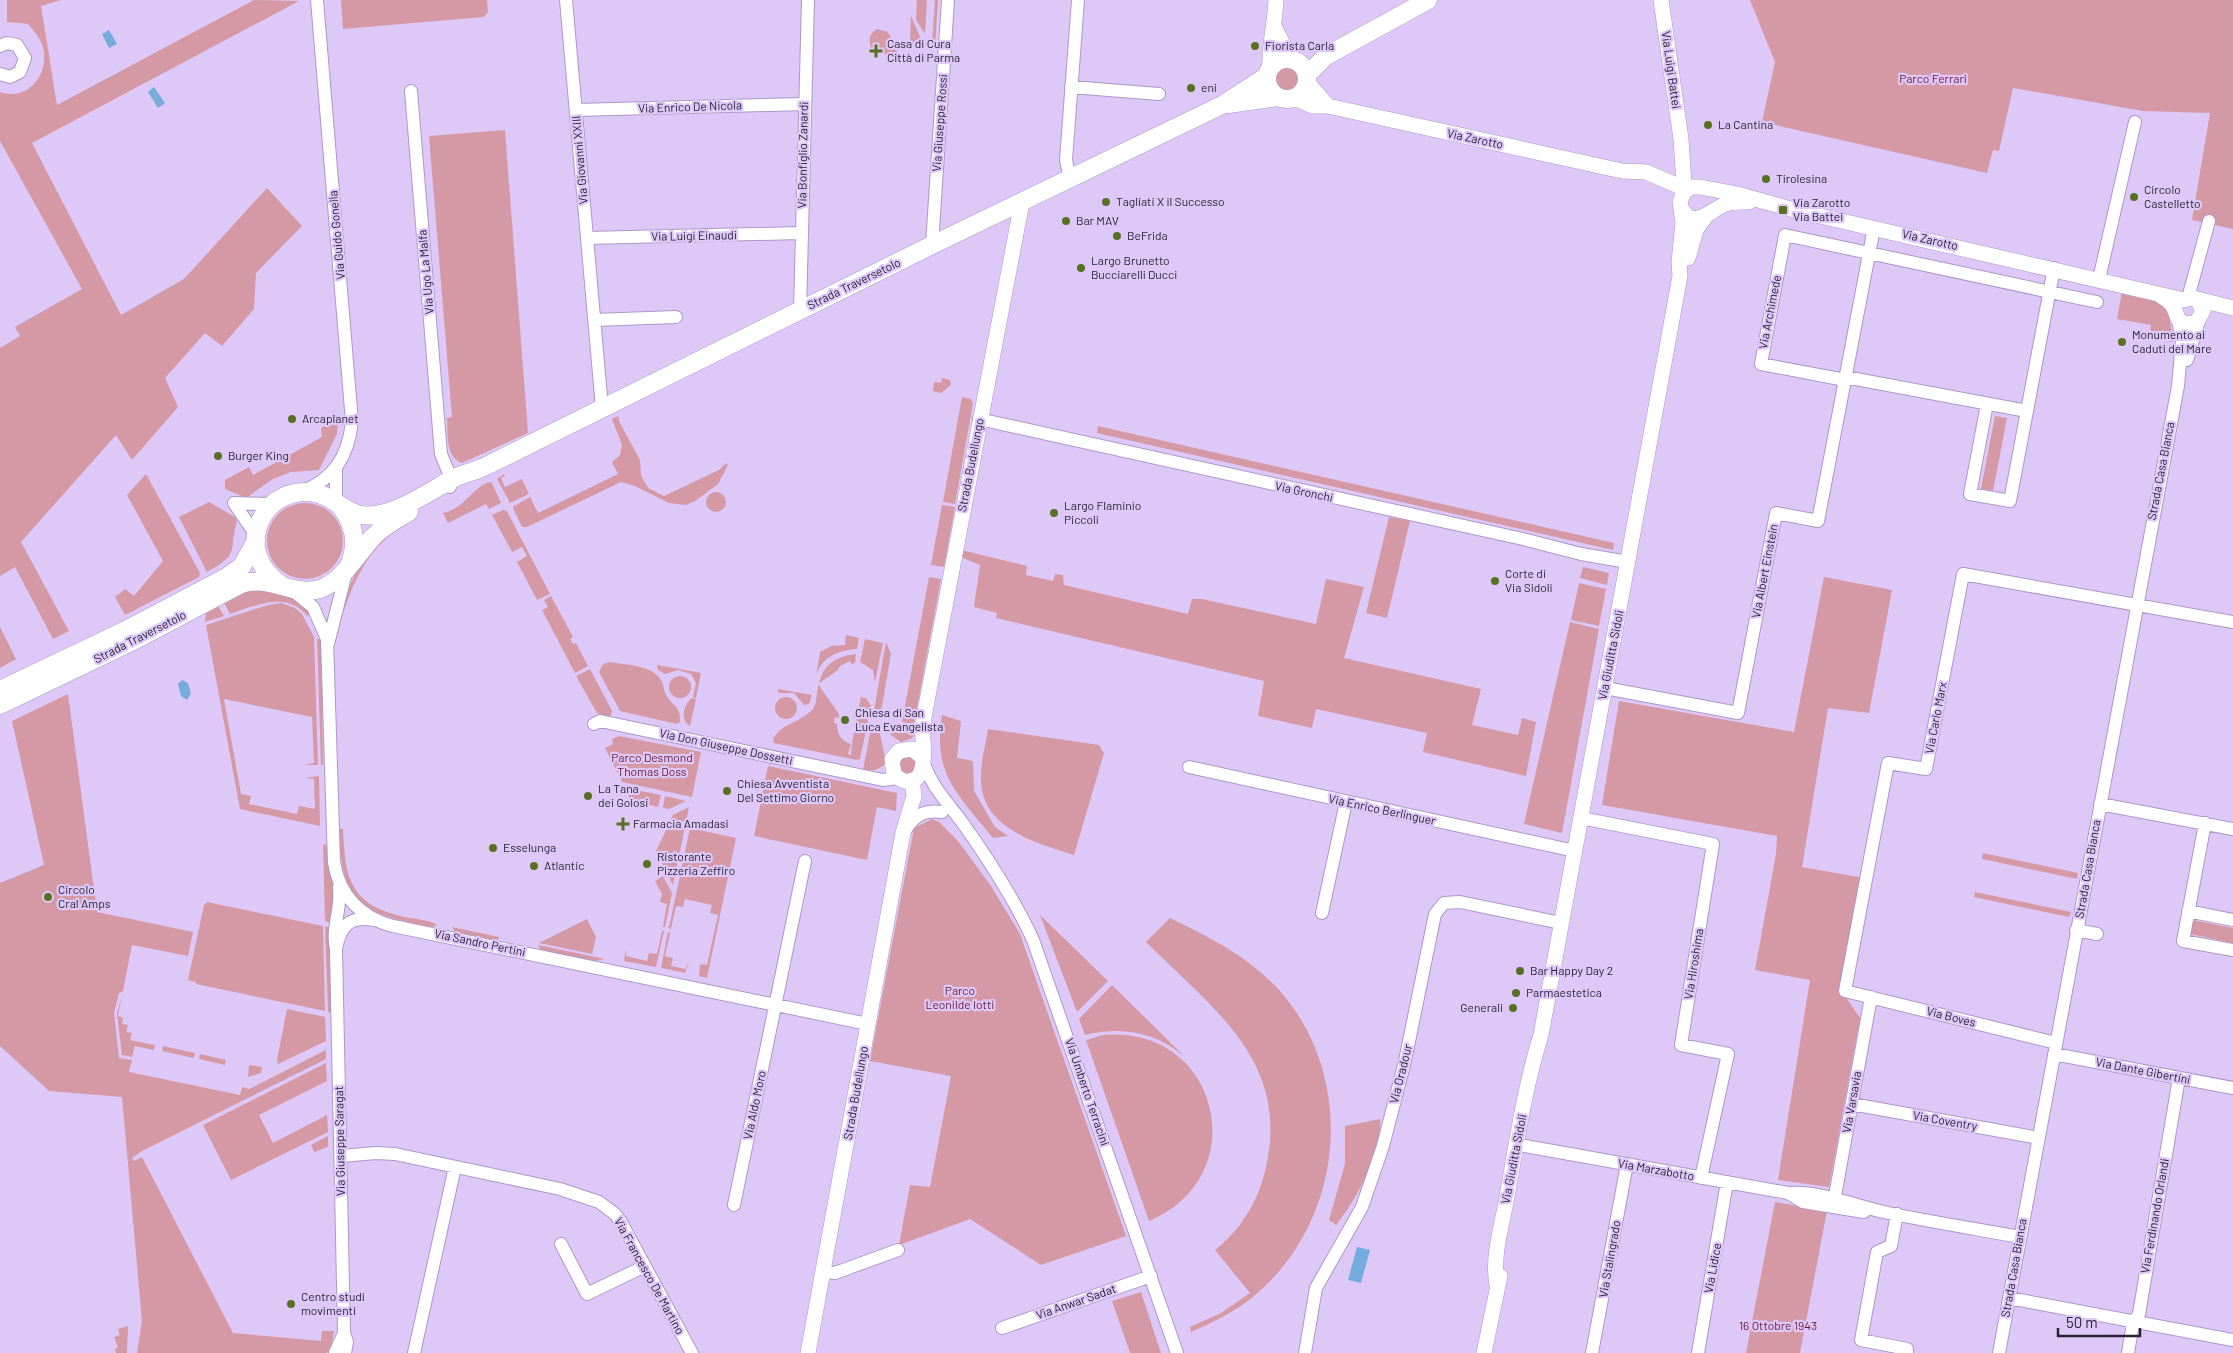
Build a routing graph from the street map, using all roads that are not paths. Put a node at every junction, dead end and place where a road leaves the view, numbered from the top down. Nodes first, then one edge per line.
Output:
1 (317, 0) edge
2 (566, 0) edge
3 (808, 0) edge
4 (948, 0) edge
5 (1078, 0) edge
6 (1276, 0) edge
7 (1428, 0) edge
8 (1661, 0) edge
9 (1274, 28) junction
10 (0, 46) edge
11 (1326, 56) junction
12 (1293, 59) junction
13 (1268, 72) junction
14 (0, 74) edge
15 (1307, 79) junction
16 (1071, 88) junction
17 (412, 91) dead end
18 (1159, 94) dead end
19 (1286, 97) junction
20 (805, 104) junction
21 (1222, 105) junction
22 (1328, 106) junction
23 (576, 110) junction
24 (2135, 122) dead end
25 (1622, 171) junction
26 (1070, 179) junction
27 (1689, 195) junction
28 (1022, 202) junction
29 (1761, 202) junction
30 (1706, 216) junction
31 (2209, 221) dead end
32 (1874, 228) junction
33 (801, 233) junction
34 (1785, 235) joint
35 (587, 238) junction
36 (932, 245) junction
37 (1870, 253) junction
38 (2054, 268) junction
39 (1680, 276) junction
40 (2100, 279) junction
41 (2050, 291) junction
42 (2097, 302) dead end
43 (2185, 305) junction
44 (2233, 309) edge
45 (800, 310) junction
46 (676, 317) dead end
47 (2200, 319) junction
48 (594, 320) junction
49 (1845, 378) junction
50 (2178, 386) junction
51 (1987, 404) junction
52 (602, 408) junction
53 (2027, 411) junction
54 (980, 419) junction
55 (336, 468) junction
56 (444, 483) junction
57 (300, 492) junction
58 (279, 499) junction
59 (341, 507) junction
60 (256, 541) junction
61 (1628, 562) junction
62 (348, 566) junction
63 (285, 586) junction
64 (2136, 606) junction
65 (2233, 622) edge
66 (328, 646) junction
67 (1605, 688) junction
68 (0, 690) edge
69 (0, 705) edge
70 (594, 724) dead end
71 (922, 729) junction
72 (907, 748) junction
73 (922, 759) junction
74 (1189, 768) dead end
75 (903, 777) junction
76 (1346, 802) junction
77 (2100, 804) junction
78 (942, 812) junction
79 (1581, 818) junction
80 (2205, 823) junction
81 (2233, 829) edge
82 (903, 833) junction
83 (973, 842) junction
84 (1575, 851) junction
85 (805, 862) dead end
86 (337, 877) junction
87 (354, 905) junction
88 (339, 911) junction
89 (2188, 911) junction
90 (1322, 913) dead end
91 (2233, 920) edge
92 (378, 921) junction
93 (350, 922) junction
94 (1561, 923) junction
95 (2076, 930) junction
96 (2097, 934) dead end
97 (336, 949) junction
98 (2233, 950) edge
99 (1845, 991) joint
100 (1871, 997) junction
101 (776, 1005) junction
102 (868, 1024) junction
103 (1541, 1035) junction
104 (2055, 1048) junction
105 (2179, 1078) junction
106 (2233, 1088) edge
107 (1852, 1104) junction
108 (2039, 1138) junction
109 (1525, 1146) junction
110 (341, 1156) junction
111 (1627, 1164) junction
112 (455, 1168) junction
113 (1701, 1178) junction
114 (1727, 1182) junction
115 (1834, 1203) junction
116 (734, 1205) dead end
117 (1892, 1213) junction
118 (2020, 1237) junction
119 (560, 1244) dead end
120 (898, 1250) dead end
121 (645, 1266) junction
122 (823, 1272) junction
123 (1151, 1276) junction
124 (1497, 1285) junction
125 (2009, 1298) junction
126 (2133, 1322) junction
127 (1002, 1328) dead end
128 (344, 1333) junction
129 (2233, 1340) edge
130 (335, 1353) edge
131 (345, 1353) edge
132 (414, 1353) edge
133 (692, 1353) edge
134 (808, 1353) edge
135 (1177, 1353) edge
136 (1305, 1353) edge
137 (1484, 1353) edge
138 (1592, 1353) edge
139 (1698, 1353) edge
140 (1906, 1353) edge
141 (1999, 1353) edge
142 (2128, 1353) edge

1 - 55 street, Via Guido Gonella
2 - 23 street, Via Giovanni XXIII
3 - 20 street, Via Bonfiglio Zanardi
4 - 36 street, Via Giuseppe Rossi
5 - 16 street
6 - 9 street
7 - 11 main road
8 - 27 street, Via Luigi Battei
9 - 12 street
9 - 13 street
10 - 14 street
11 - 12 main road
11 - 15 main road
12 - 13 main road
12 - 15 main road
13 - 19 main road
13 - 21 main road, Strada Traversetolo
15 - 19 main road
15 - 22 street
16 - 18 street
16 - 26 street
17 - 56 street, Via Ugo La Malfa
19 - 21 main road, Strada Traversetolo
19 - 22 street, Via Zarotto
20 - 23 street, Via Enrico De Nicola
20 - 33 street, Via Bonfiglio Zanardi
21 - 26 main road, Strada Traversetolo
22 - 25 street, Via Zarotto
23 - 35 street, Via Giovanni XXIII
24 - 40 street
25 - 27 street, Via Zarotto
25 - 27 street, Via Zarotto
26 - 28 main road, Strada Traversetolo
27 - 29 street, Via Zarotto
27 - 30 street, Via Zarotto
27 - 30 street, Via Zarotto
27 - 39 street, Via Giuditta Sidoli
28 - 36 main road, Strada Traversetolo
28 - 54 street, Strada Budellungo
29 - 30 street, Via Zarotto
29 - 32 street, Via Zarotto
30 - 39 street, Via Giuditta Sidoli
31 - 43 street
32 - 37 street, Via Albert Einstein
32 - 38 street, Via Zarotto
33 - 35 street, Via Luigi Einaudi
33 - 45 street, Via Bonfiglio Zanardi
34 - 37 street, Via Zarotto
34 - 49 street, Via Archimede
35 - 48 street, Via Giovanni XXIII
36 - 45 main road, Strada Traversetolo
37 - 41 street, Via Zarotto
37 - 49 street, Via Albert Einstein
38 - 40 street, Via Zarotto
38 - 41 street
39 - 61 street, Via Giuditta Sidoli
40 - 43 street, Via Zarotto
41 - 42 street, Via Zarotto
41 - 53 street
43 - 44 street, Via Zarotto
43 - 47 street
43 - 47 street, Via Zarotto
43 - 50 street, Strada Casa Bianca
44 - 47 street, Via Zarotto
45 - 52 main road, Strada Traversetolo
46 - 48 street
47 - 50 street, Strada Casa Bianca
48 - 52 street, Via Giovanni XXIII
49 - 51 street, Via Archimede
49 - 67 street, Via Albert Einstein
50 - 64 street, Strada Casa Bianca
51 - 53 street, Via Archimede
51 - 53 street
52 - 56 main road, Strada Traversetolo
54 - 61 street, Via Gronchi
54 - 71 street, Strada Budellungo
55 - 57 street, Via Guido Gonella
55 - 59 street, Via Guido Gonella
56 - 59 main road, Strada Traversetolo
56 - 62 main road, Strada Traversetolo
57 - 58 main road, Strada Traversetolo
57 - 59 main road, Strada Traversetolo
58 - 60 main road, Strada Traversetolo
58 - 60 street
59 - 62 main road
60 - 63 main road, Strada Traversetolo
60 - 68 main road, Strada Traversetolo
61 - 67 street, Via Giuditta Sidoli
62 - 63 main road, Strada Traversetolo
62 - 66 street, Via Sandro Pertini
63 - 66 street, Via Sandro Pertini
63 - 69 main road, Strada Traversetolo
64 - 65 street
64 - 77 street, Strada Casa Bianca
64 - 99 street, Via Carlo Marx
66 - 86 street, Via Sandro Pertini
67 - 79 street, Via Giuditta Sidoli
70 - 75 street, Via Don Giuseppe Dossetti
71 - 72 street, Strada Budellungo
71 - 73 street, Strada Budellungo
72 - 73 street
72 - 75 street, Strada Budellungo
73 - 75 street, Strada Budellungo
73 - 83 street, Via Umberto Terracini
74 - 76 street, Via Enrico Berlinguer
75 - 78 street, Via Umberto Terracini
75 - 82 street, Strada Budellungo
76 - 84 street, Via Enrico Berlinguer
76 - 90 street
77 - 80 street
77 - 95 street, Strada Casa Bianca
78 - 82 street, Strada Budellungo
78 - 83 street, Via Umberto Terracini
79 - 84 street, Via Giuditta Sidoli
79 - 113 street, Via Hiroshima
80 - 81 street
80 - 89 street
82 - 102 street, Strada Budellungo
83 - 123 street, Via Umberto Terracini
84 - 94 street, Via Giuditta Sidoli
85 - 101 street, Via Aldo Moro
86 - 87 street, Via Sandro Pertini
86 - 88 street, Via Giuseppe Saragat
87 - 88 street
87 - 92 street, Via Sandro Pertini
87 - 93 street, Via Giuseppe Saragat
88 - 97 street, Via Giuseppe Saragat
89 - 91 street
89 - 98 street
92 - 93 street
92 - 101 street, Via Sandro Pertini
93 - 97 street, Via Giuseppe Saragat
94 - 103 street, Via Giuditta Sidoli
94 - 136 street, Via Oradour
95 - 96 street
95 - 104 street, Strada Casa Bianca
97 - 110 street, Via Giuseppe Saragat
99 - 100 street, Via Boves
100 - 104 street, Via Boves
100 - 107 street, Via Varsavia
101 - 102 street, Via Sandro Pertini
101 - 116 street, Via Aldo Moro
102 - 122 street, Strada Budellungo
103 - 109 street, Via Giuditta Sidoli
103 - 124 street, Via Giuditta Sidoli
104 - 105 street, Via Dante Gibertini
104 - 108 street, Strada Casa Bianca
105 - 106 street, Via Dante Gibertini
105 - 126 street, Via Ferdinando Orlandi
107 - 108 street, Via Coventry
107 - 115 street, Via Varsavia
108 - 118 street, Strada Casa Bianca
109 - 111 street, Via Marzabotto
109 - 124 street, Via Giuditta Sidoli
110 - 112 street, Via Francesco De Martino
110 - 128 street, Via Giuseppe Saragat
111 - 113 street, Via Marzabotto
111 - 138 street, Via Stalingrado
112 - 121 street, Via Francesco De Martino
112 - 132 street
113 - 114 street, Via Marzabotto
114 - 115 street, Via Marzabotto
114 - 139 street, Via Lidice
115 - 117 street, Via Marzabotto
117 - 118 street, Via Marzabotto
117 - 140 street
118 - 125 street, Strada Casa Bianca
119 - 121 street
120 - 122 street
121 - 133 street, Via Francesco De Martino
122 - 134 street, Strada Budellungo
123 - 127 street, Via Anwar Sadat
123 - 135 street, Via Umberto Terracini
124 - 137 street, Via Giuditta Sidoli
125 - 126 street
125 - 141 street, Strada Casa Bianca
126 - 129 street
126 - 142 street, Via Ferdinando Orlandi
128 - 130 street, Via Giuseppe Saragat
128 - 131 street, Via Giuseppe Saragat

